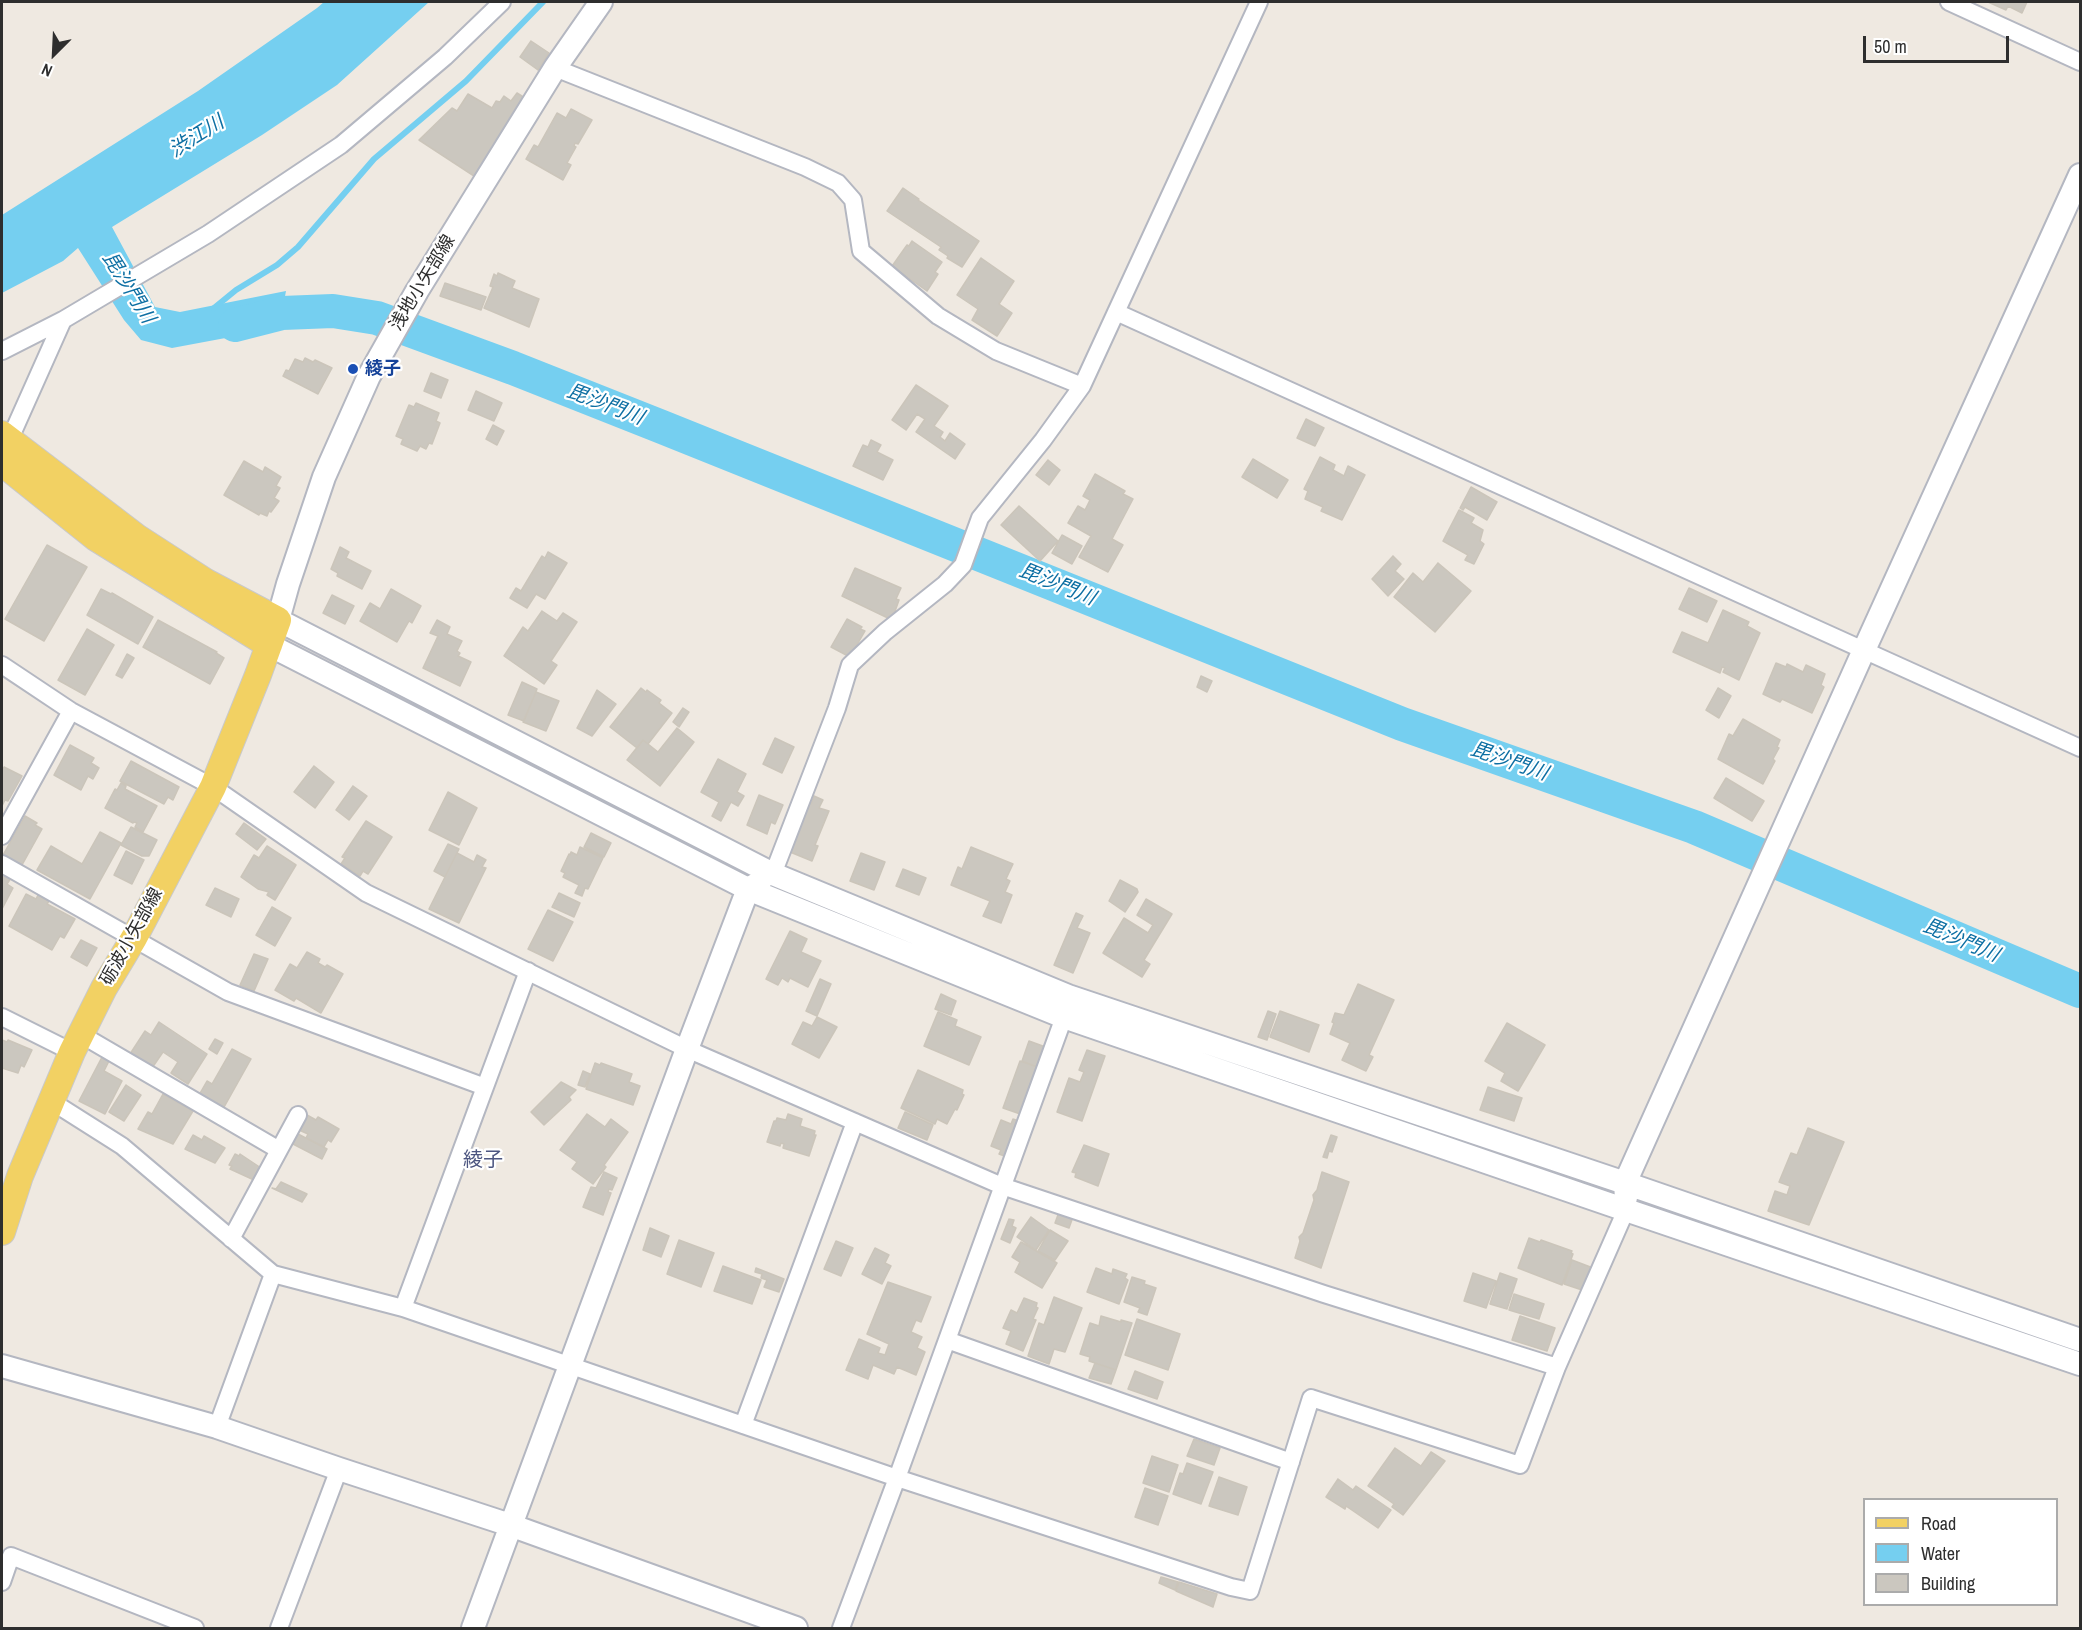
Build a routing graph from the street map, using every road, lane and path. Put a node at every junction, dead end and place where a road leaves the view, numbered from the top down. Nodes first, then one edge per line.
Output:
1 (502, 2) edge
2 (601, 2) edge
3 (1260, 2) edge
4 (1948, 2) edge
5 (2080, 62) edge
6 (555, 68) junction
7 (2080, 175) edge
8 (1116, 312) junction
9 (63, 320) junction
10 (2, 351) edge
11 (1082, 386) junction
12 (3, 447) edge
13 (278, 620) junction
14 (269, 645) junction
15 (1864, 650) junction
16 (2, 665) edge
17 (71, 711) junction
18 (2080, 748) edge
19 (213, 787) junction
20 (2, 836) edge
21 (2, 864) edge
22 (772, 874) junction
23 (748, 889) junction
24 (134, 938) junction
25 (528, 971) junction
26 (2, 1017) edge
27 (1064, 1017) junction
28 (76, 1043) junction
29 (687, 1049) junction
30 (485, 1087) junction
31 (51, 1101) junction
32 (298, 1115) dead end
33 (855, 1122) junction
34 (279, 1150) junction
35 (1625, 1183) junction
36 (1002, 1186) junction
37 (1626, 1210) junction
38 (2, 1232) edge
39 (231, 1239) junction
40 (273, 1274) junction
41 (403, 1308) junction
42 (947, 1340) junction
43 (2080, 1340) edge
44 (2080, 1364) edge
45 (2, 1366) edge
46 (571, 1366) junction
47 (1557, 1367) junction
48 (743, 1425) junction
49 (217, 1427) junction
50 (1291, 1462) junction
51 (339, 1469) junction
52 (897, 1478) junction
53 (510, 1525) junction
54 (2, 1581) edge
55 (195, 1629) edge
56 (279, 1629) edge
57 (473, 1629) edge
58 (796, 1629) edge
59 (841, 1629) edge

1 - 9 street
2 - 6 street, 浅地小矢部線
3 - 8 street
4 - 5 street
6 - 11 street
6 - 13 street, 浅地小矢部線
7 - 15 street
8 - 11 street
8 - 15 street
9 - 10 street
9 - 12 street
11 - 22 street
12 - 13 main road
12 - 14 main road
13 - 14 main road, 砺波小矢部線
13 - 22 street
14 - 19 main road, 砺波小矢部線
14 - 23 street
15 - 18 street
15 - 35 street
16 - 17 street
17 - 19 street
17 - 20 street
19 - 24 main road, 砺波小矢部線
19 - 25 street
21 - 24 street
22 - 23 street
22 - 35 street
23 - 27 street
23 - 29 street
24 - 28 main road, 砺波小矢部線
24 - 30 street
25 - 29 street
25 - 30 street
26 - 28 street
27 - 36 street
27 - 37 street
28 - 31 main road, 砺波小矢部線
28 - 34 street
29 - 33 street
29 - 46 street
30 - 41 street
31 - 38 main road, 砺波小矢部線
31 - 39 street
32 - 34 street
33 - 36 street
33 - 48 street
34 - 39 street
35 - 37 street
35 - 43 street
36 - 42 street
36 - 47 street
37 - 44 street
37 - 47 street
39 - 40 street
40 - 41 street
40 - 49 street
41 - 46 street
42 - 50 street
42 - 52 street
45 - 49 street
46 - 48 street
46 - 53 street
47 - 50 street
48 - 52 street
49 - 51 street
50 - 52 street
51 - 53 street
51 - 56 street
52 - 59 street
53 - 57 street
53 - 58 street
54 - 55 street

